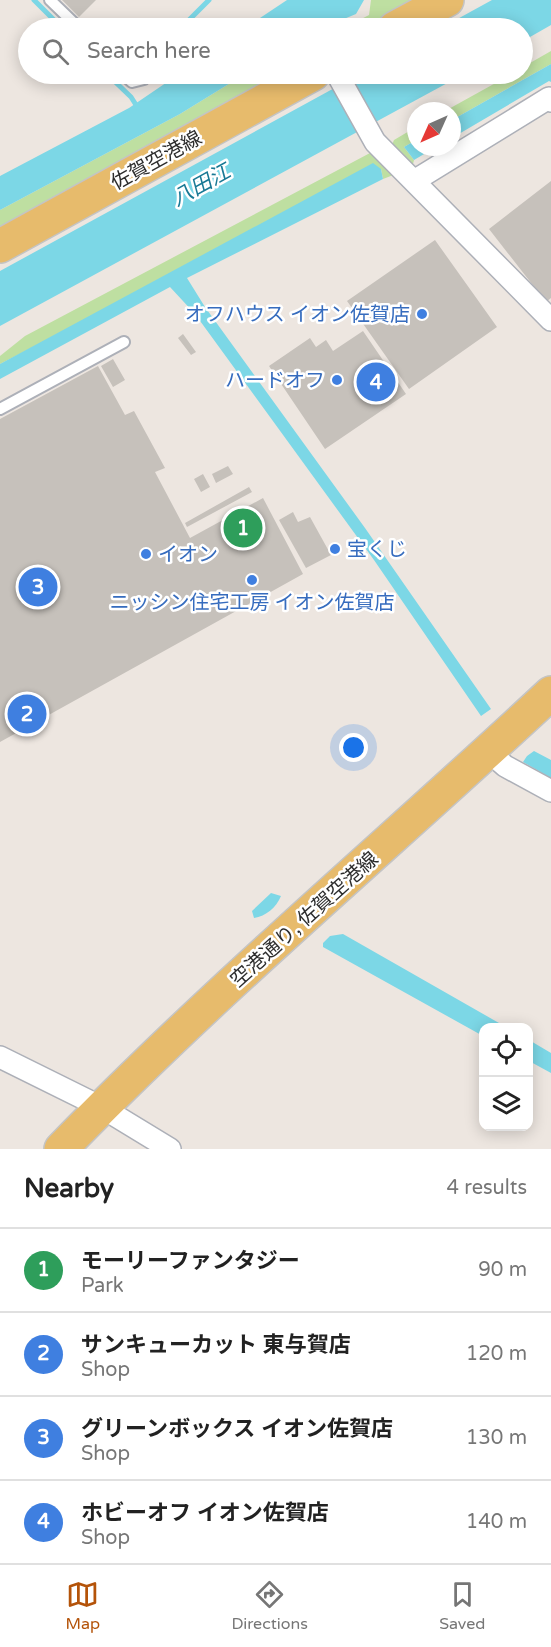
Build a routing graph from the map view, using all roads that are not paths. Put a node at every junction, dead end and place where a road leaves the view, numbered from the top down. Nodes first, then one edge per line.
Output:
1 (50, 0) edge
2 (447, 0) edge
3 (69, 18) edge
4 (414, 18) edge
5 (295, 84) edge
6 (343, 84) edge
7 (551, 101) edge
8 (414, 181) junction
9 (0, 246) edge
10 (551, 320) edge
11 (124, 342) dead end
12 (0, 409) edge
13 (551, 693) edge
14 (488, 751) junction
15 (551, 791) edge
16 (0, 1057) edge
17 (101, 1107) junction
18 (61, 1149) edge
19 (170, 1149) edge

1 - 3 lane
2 - 4 main road
5 - 9 main road, 佐賀空港線
6 - 8 street
7 - 8 street
8 - 10 street
11 - 12 lane
13 - 14 main road, 空港通り, 佐賀空港線
14 - 15 street
14 - 17 main road, 空港通り, 佐賀空港線
16 - 17 street
17 - 18 main road, 空港通り, 佐賀空港線
17 - 19 street

